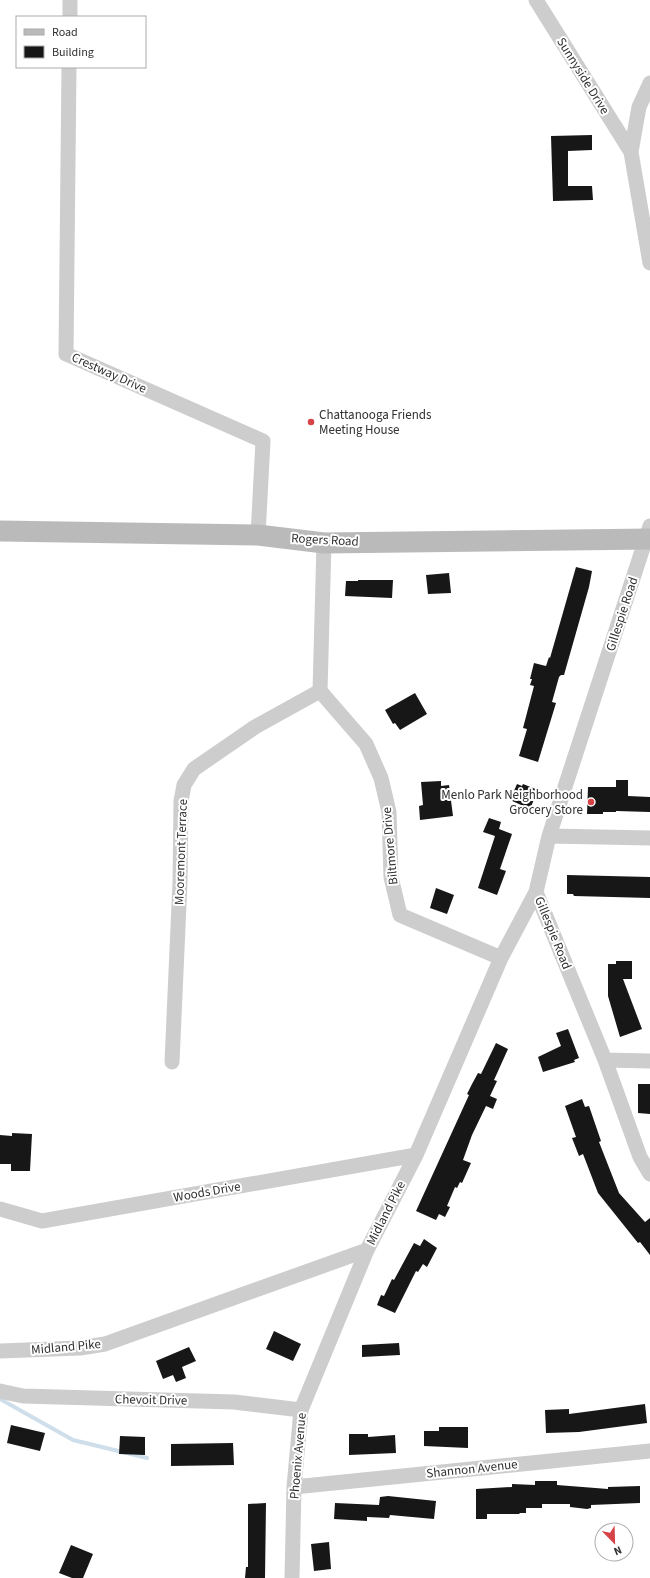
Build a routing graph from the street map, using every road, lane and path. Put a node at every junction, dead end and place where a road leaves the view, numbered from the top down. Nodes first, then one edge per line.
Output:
1 (70, 0) edge
2 (536, 0) edge
3 (70, 16) edge
4 (69, 68) edge
5 (650, 83) edge
6 (631, 152) junction
7 (650, 263) edge
8 (0, 531) edge
9 (258, 535) junction
10 (649, 535) edge
11 (324, 543) junction
12 (320, 691) junction
13 (549, 836) junction
14 (650, 838) edge
15 (536, 892) junction
16 (501, 958) junction
17 (605, 1060) junction
18 (650, 1061) edge
19 (172, 1062) dead end
20 (416, 1155) junction
21 (650, 1174) edge
22 (0, 1208) edge
23 (367, 1250) junction
24 (0, 1351) edge
25 (0, 1391) edge
26 (301, 1410) junction
27 (650, 1452) edge
28 (294, 1487) junction
29 (292, 1578) edge

1 - 3 street
2 - 6 street, Sunnyside Drive
4 - 9 street, Crestway Drive
5 - 6 street
6 - 7 street
8 - 9 street, Rogers Road
9 - 11 street, Rogers Road
10 - 11 street, Rogers Road
10 - 13 street, Gillespie Road
11 - 12 street
12 - 16 street, Biltmore Drive
12 - 19 street, Mooremont Terrace
13 - 14 street
13 - 15 street, Gillespie Road
15 - 16 street, Midland Pike
15 - 17 street, Gillespie Road
16 - 20 street, Midland Pike
17 - 18 street
17 - 21 street, Gillespie Road
20 - 22 street, Woods Drive
20 - 23 street, Midland Pike
23 - 24 street, Midland Pike
23 - 26 street, Phoenix Avenue
25 - 26 street, Chevoit Drive
26 - 28 street, Phoenix Avenue
27 - 28 street, Shannon Avenue
28 - 29 street, Phoenix Avenue

